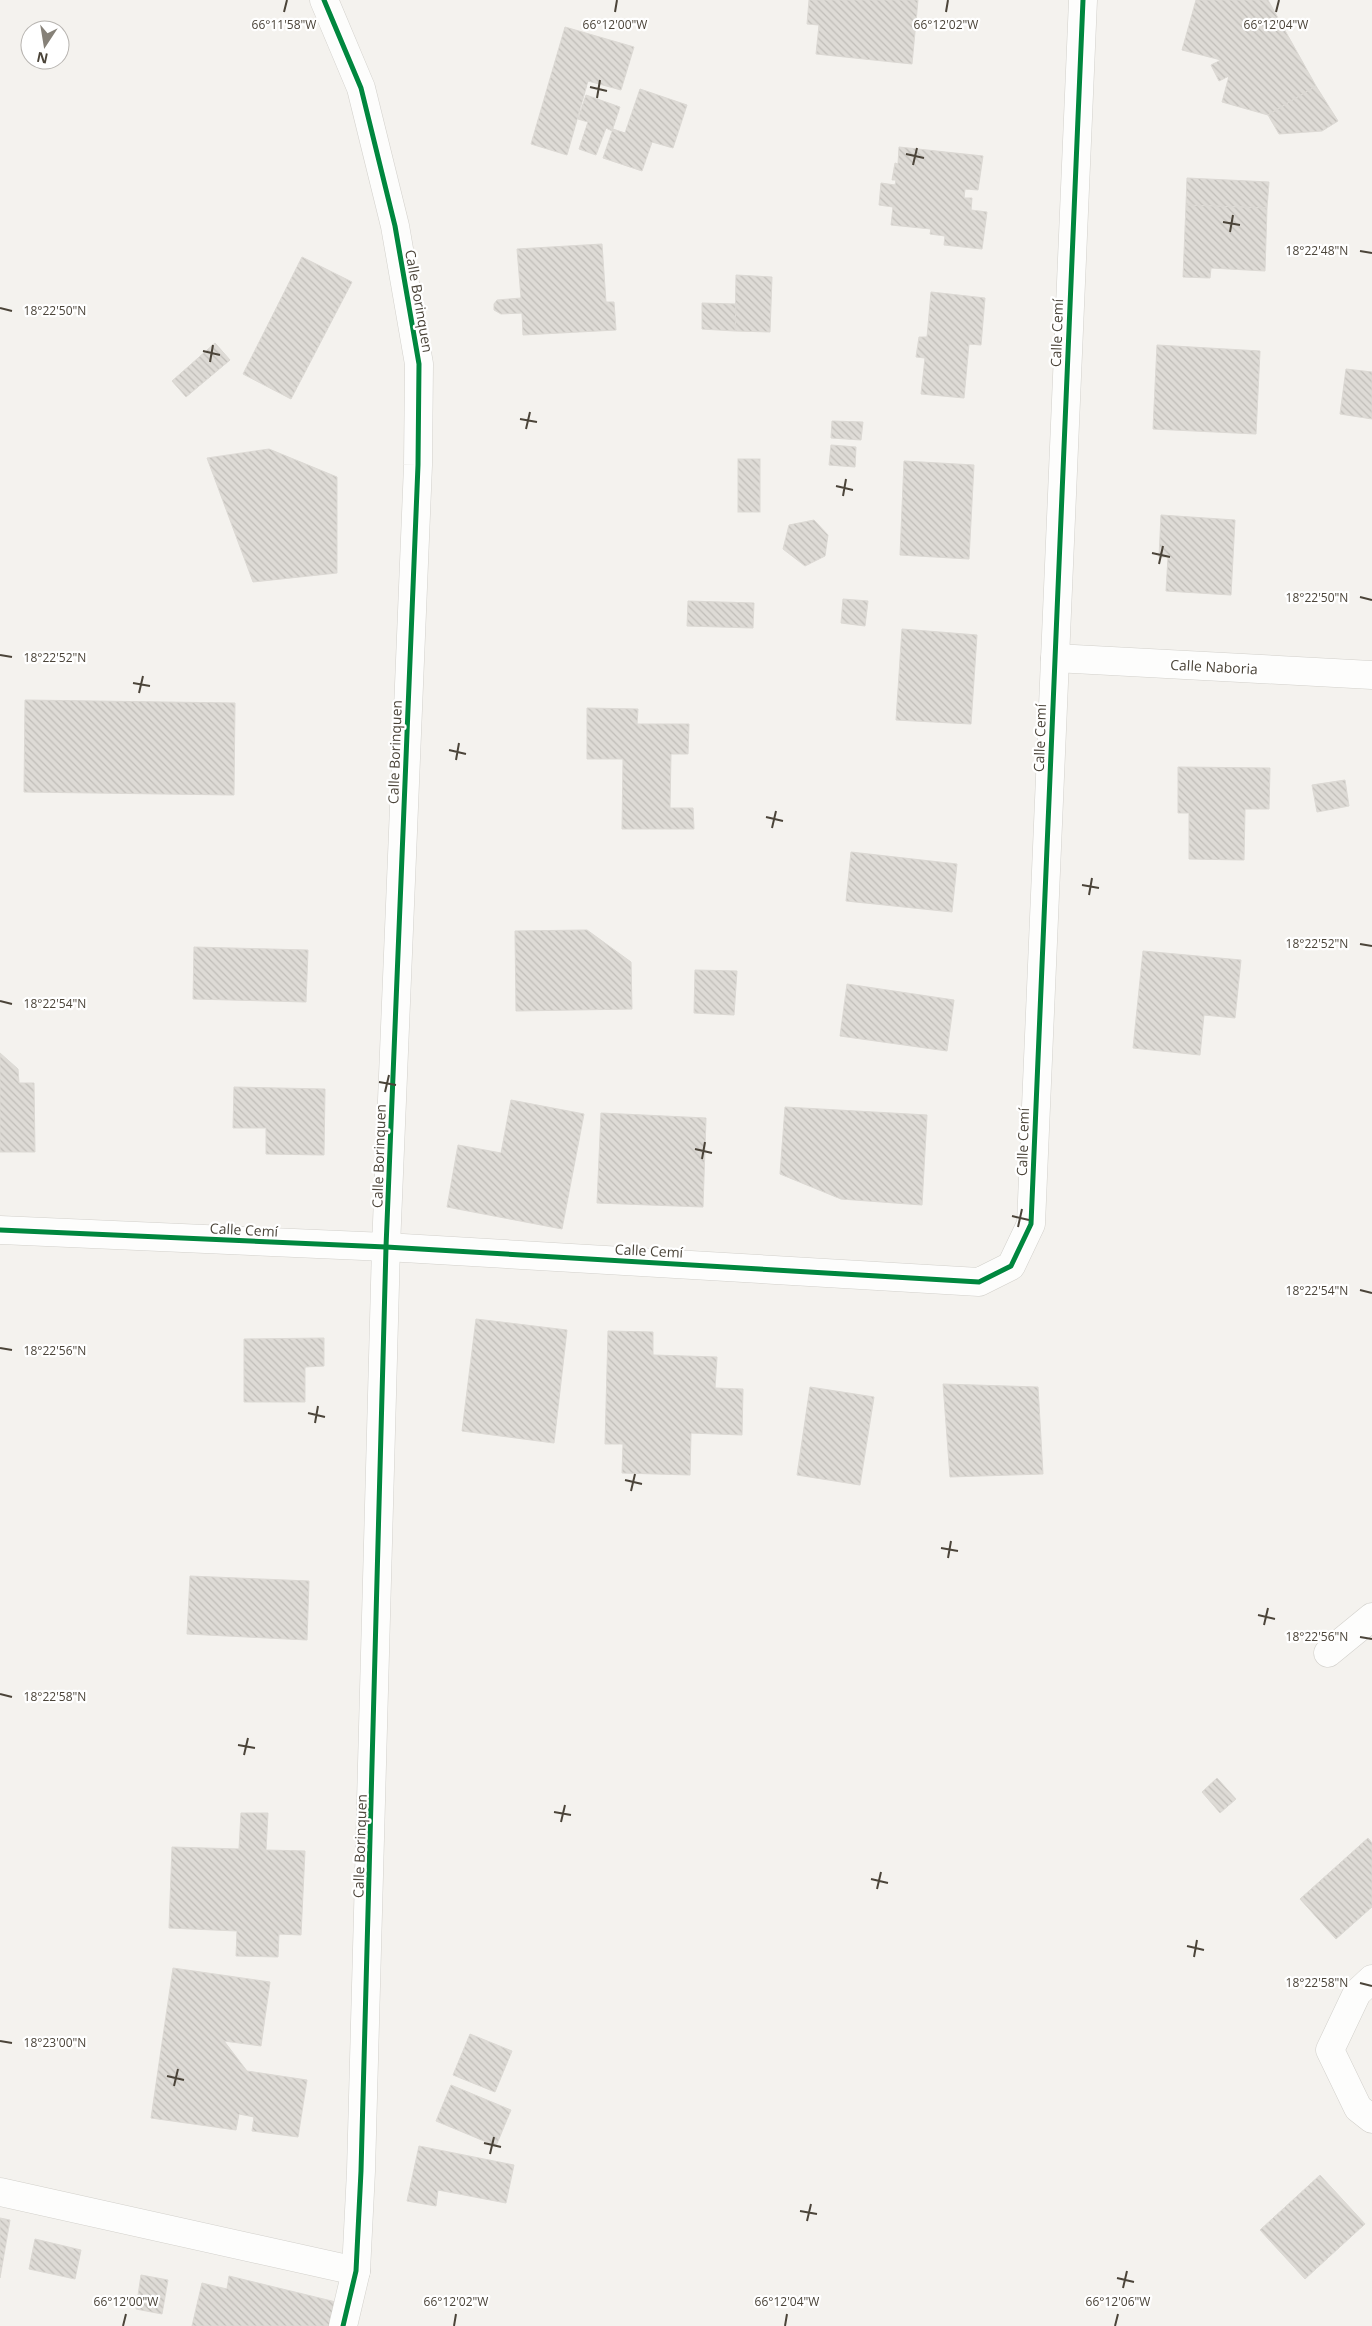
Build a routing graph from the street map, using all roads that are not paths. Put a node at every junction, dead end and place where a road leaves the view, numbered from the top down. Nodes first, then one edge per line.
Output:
1 (324, 0) edge
2 (1083, 0) edge
3 (1055, 658) junction
4 (1372, 675) edge
5 (0, 1230) edge
6 (386, 1248) junction
7 (1372, 1617) edge
8 (1328, 1653) dead end
9 (1372, 1979) edge
10 (1372, 2119) edge
11 (0, 2192) edge
12 (356, 2271) junction
13 (344, 2326) edge

1 - 6 street, Calle Borinquen
2 - 3 street, Calle Cemí
3 - 4 street, Calle Naboria
3 - 6 street, Calle Cemí
5 - 6 street, Calle Cemí
6 - 12 street, Calle Borinquen
7 - 8 street
9 - 10 street
11 - 12 street
12 - 13 street, Calle Borinquen

